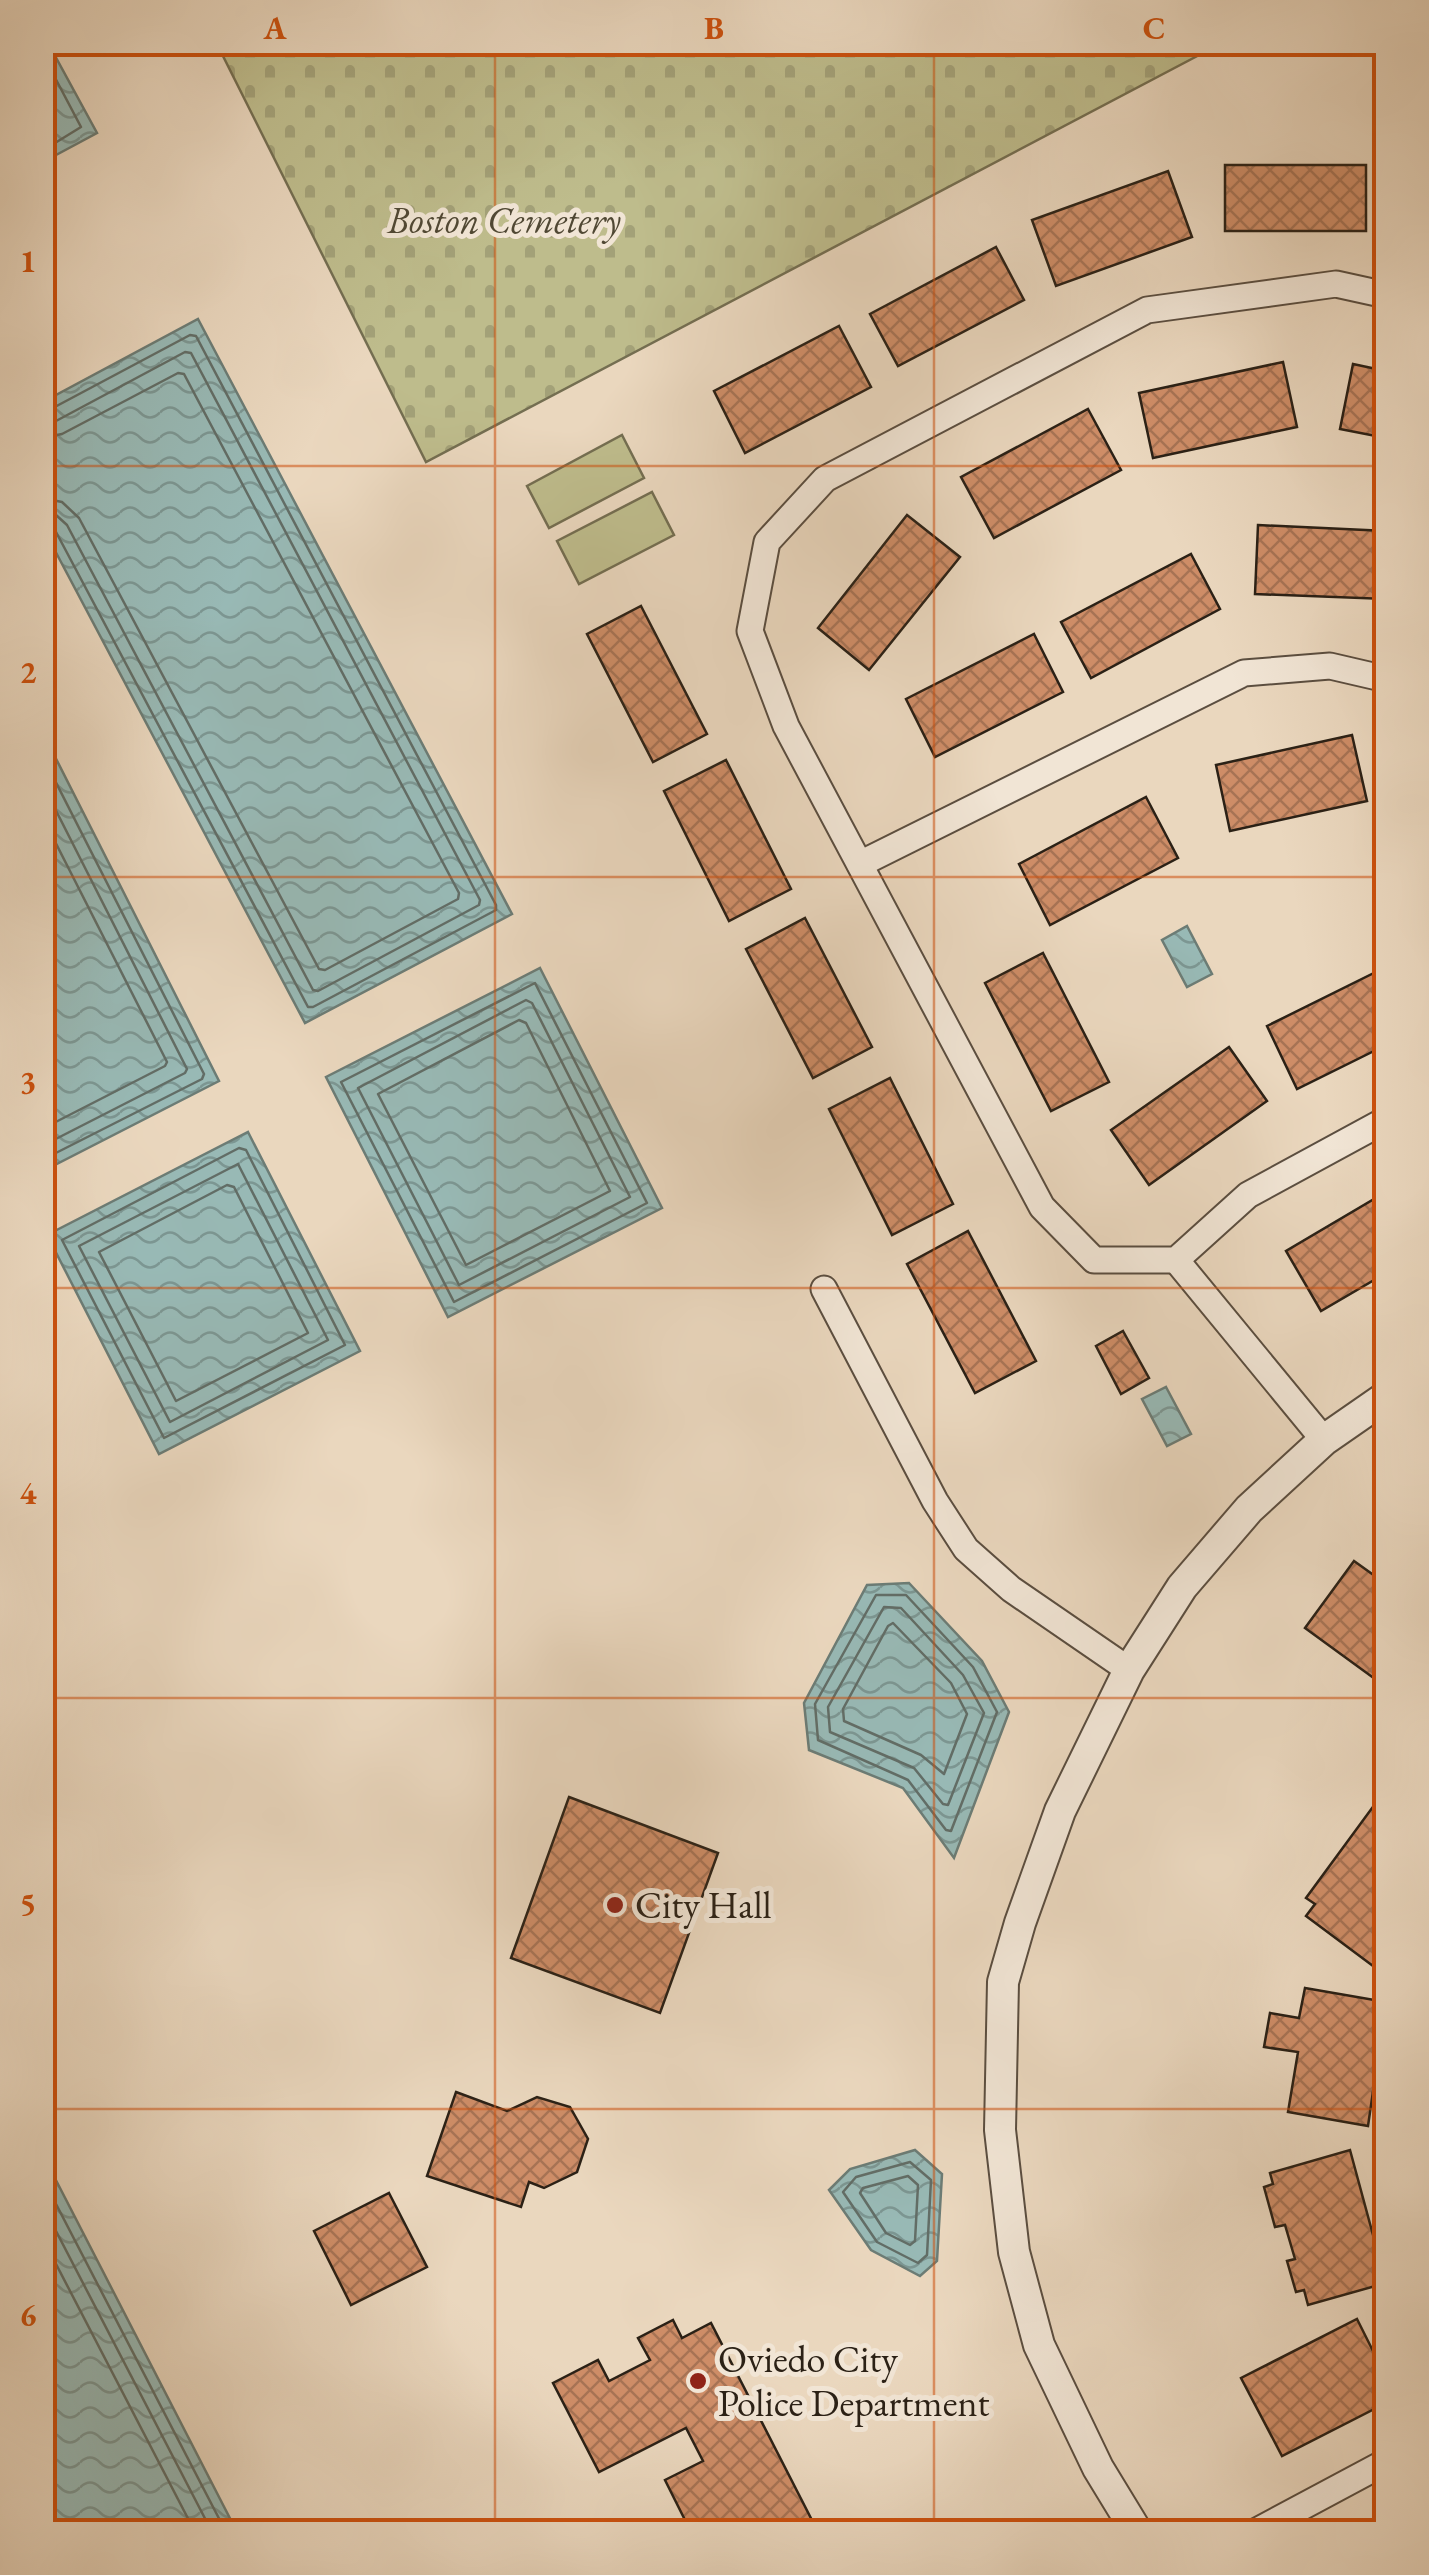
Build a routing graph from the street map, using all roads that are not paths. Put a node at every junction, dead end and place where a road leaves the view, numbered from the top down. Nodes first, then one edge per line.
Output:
1 (1386, 294) edge
2 (1386, 678) edge
3 (860, 864) junction
4 (1386, 1120) edge
5 (1176, 1260) junction
6 (824, 1289) dead end
7 (1386, 1397) edge
8 (1324, 1440) junction
9 (1129, 1670) junction
10 (1386, 2462) edge
11 (1137, 2532) edge
12 (1255, 2532) edge

1 - 3 street
2 - 3 street
3 - 5 street
4 - 5 street
5 - 8 street
6 - 9 street
7 - 8 street
8 - 9 street
9 - 11 street
10 - 12 street

